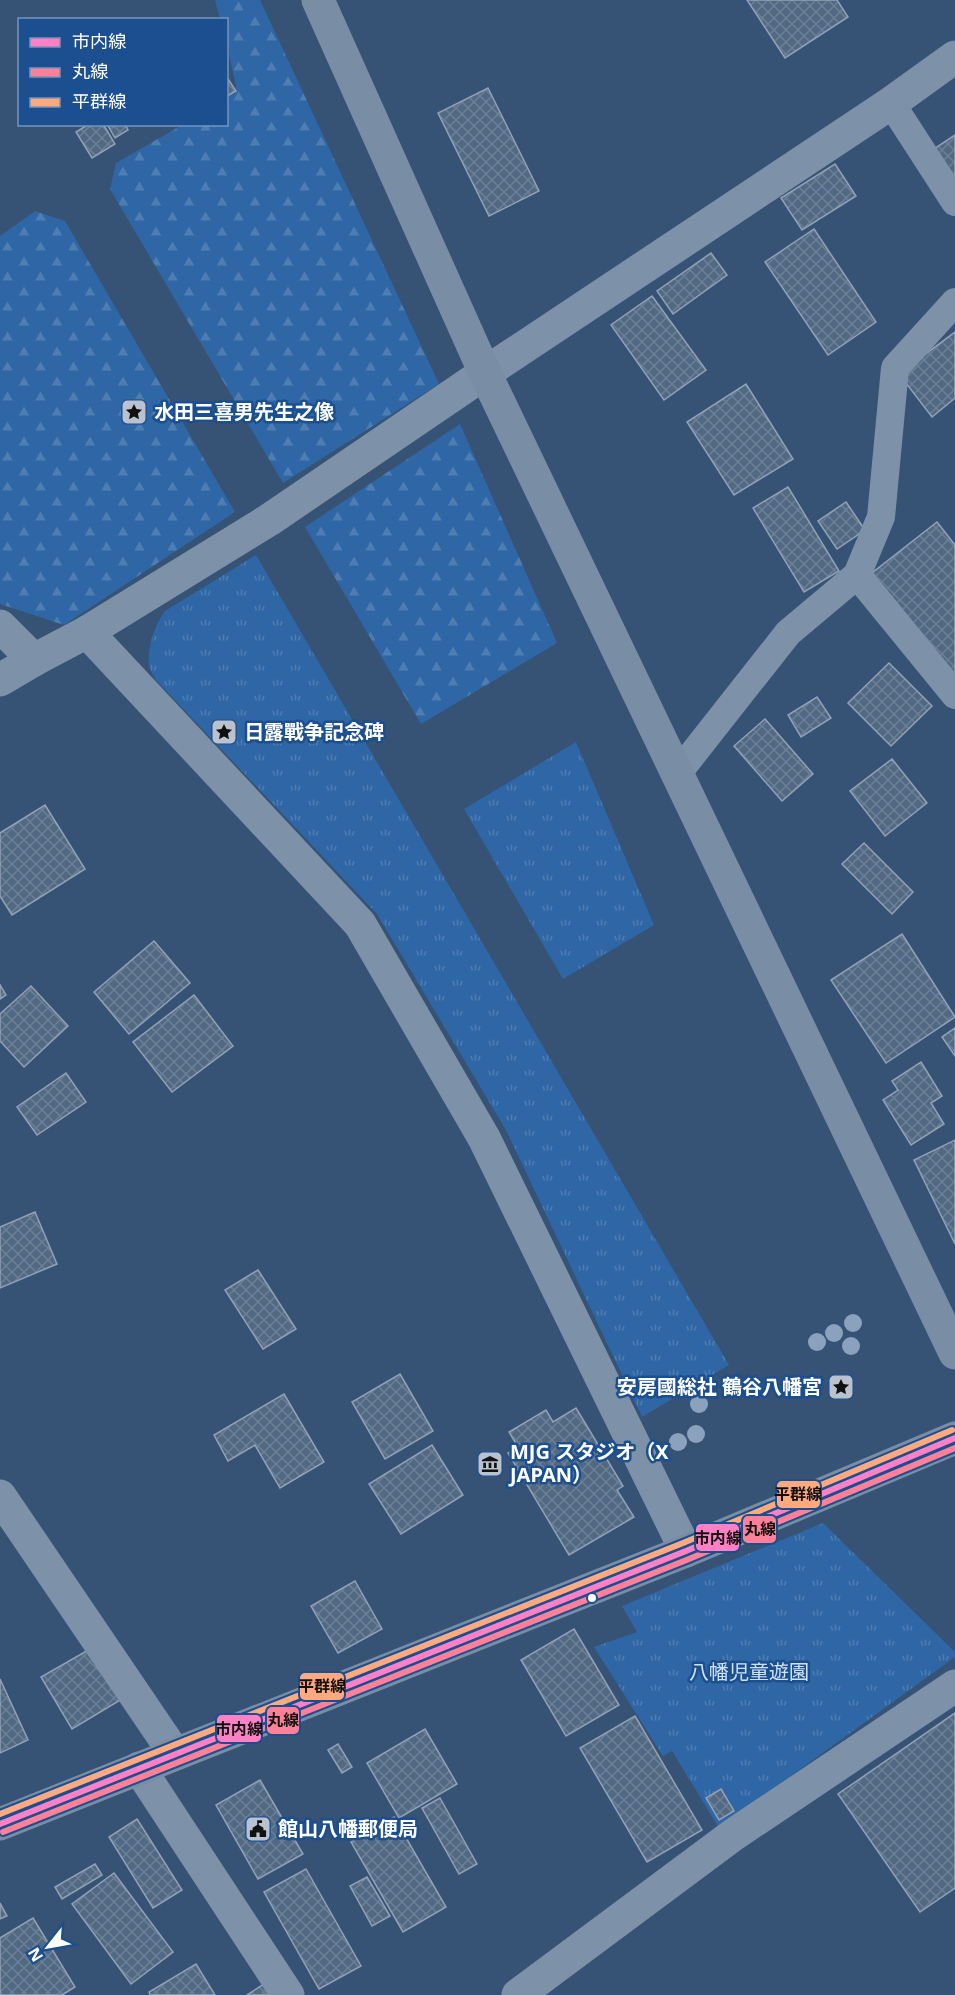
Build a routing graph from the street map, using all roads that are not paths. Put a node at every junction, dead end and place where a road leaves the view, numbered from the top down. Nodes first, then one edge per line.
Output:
1 (318, 0) edge
2 (955, 57) edge
3 (891, 103) junction
4 (955, 202) edge
5 (955, 302) edge
6 (485, 373) junction
7 (857, 575) junction
8 (0, 626) edge
9 (87, 632) junction
10 (34, 660) junction
11 (0, 680) edge
12 (955, 695) edge
13 (677, 774) junction
14 (955, 1353) edge
15 (955, 1438) edge
16 (0, 1496) edge
17 (686, 1551) junction
18 (955, 1686) edge
19 (175, 1754) junction
20 (139, 1768) junction
21 (0, 1824) edge
22 (288, 1995) edge
23 (518, 1995) edge

1 - 6 street
2 - 3 street
3 - 4 lane
3 - 6 street
5 - 7 lane
6 - 9 street
6 - 13 street
7 - 12 lane
7 - 13 lane
8 - 10 street
9 - 10 street
9 - 17 street
10 - 11 street
13 - 14 street
15 - 17 street
16 - 19 street
17 - 19 street
18 - 23 street
19 - 20 street
20 - 21 street
20 - 22 street

